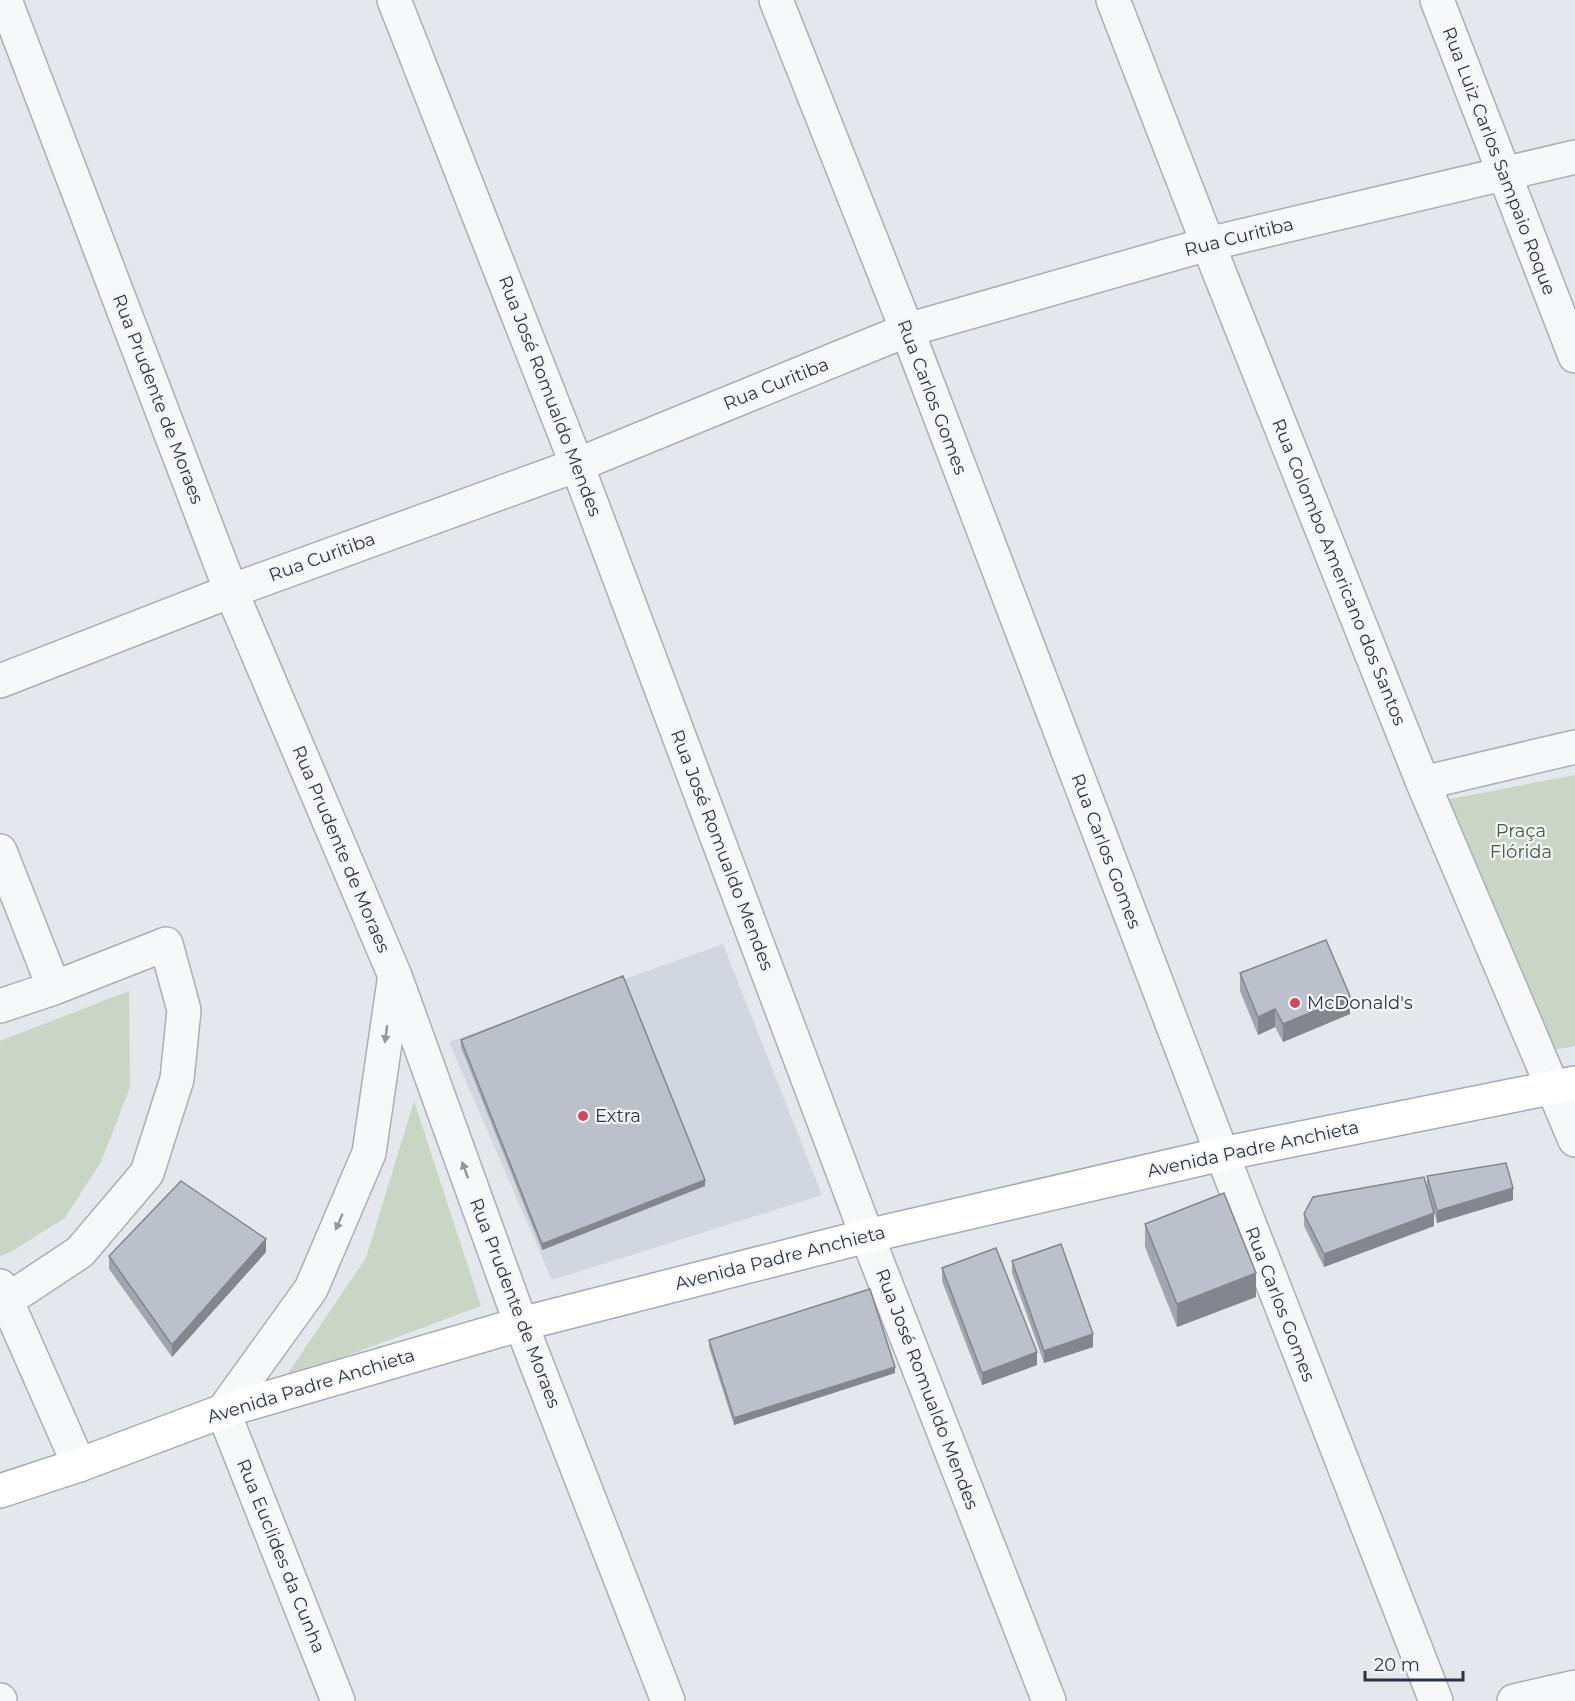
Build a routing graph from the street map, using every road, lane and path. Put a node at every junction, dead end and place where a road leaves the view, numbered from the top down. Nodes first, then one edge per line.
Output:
1 (5, 0) edge
2 (394, 0) edge
3 (776, 0) edge
4 (1113, 0) edge
5 (1437, 0) edge
6 (1575, 157) edge
7 (1504, 174) junction
8 (1208, 244) junction
9 (907, 330) junction
10 (1575, 356) edge
11 (577, 465) junction
12 (231, 591) junction
13 (0, 681) edge
14 (1575, 747) edge
15 (1423, 783) junction
16 (0, 851) edge
17 (395, 976) junction
18 (54, 987) junction
19 (0, 1006) edge
20 (1564, 1085) edge
21 (1575, 1140) edge
22 (1222, 1154) junction
23 (867, 1236) junction
24 (2, 1296) edge
25 (521, 1324) junction
26 (223, 1411) junction
27 (79, 1465) junction
28 (0, 1491) edge
29 (1575, 1687) edge
30 (338, 1701) edge
31 (668, 1701) edge
32 (1049, 1701) edge
33 (1436, 1701) edge
34 (1514, 1701) edge

1 - 12 street, Rua Prudente de Moraes
2 - 11 street, Rua José Romualdo Mendes
3 - 9 street, Rua Carlos Gomes
4 - 8 street, Rua Colombo Americano dos Santos
5 - 7 street, Rua Luiz Carlos Sampaio Roque
6 - 7 street, Rua Curitiba
7 - 8 street, Rua Curitiba
7 - 10 street, Rua Luiz Carlos Sampaio Roque
8 - 9 street, Rua Curitiba
8 - 15 street, Rua Colombo Americano dos Santos
9 - 11 street, Rua Curitiba
9 - 22 street, Rua Carlos Gomes
11 - 12 street, Rua Curitiba
11 - 23 street, Rua José Romualdo Mendes
12 - 13 street, Rua Curitiba
12 - 17 street, Rua Prudente de Moraes
14 - 15 street
15 - 20 street, Rua Colombo Americano dos Santos
16 - 18 street
25 -> 17 street, Rua Prudente de Moraes
17 -> 26 street
18 - 19 street
18 - 24 street
20 - 21 street, Rua Colombo Americano dos Santos
20 - 22 main road, Avenida Padre Anchieta
22 - 23 main road, Avenida Padre Anchieta
22 - 33 street, Rua Carlos Gomes
23 - 25 main road, Avenida Padre Anchieta
23 - 32 street, Rua José Romualdo Mendes
24 - 27 street
25 - 26 main road, Avenida Padre Anchieta
25 - 31 street, Rua Prudente de Moraes
26 - 27 main road, Avenida Padre Anchieta
26 - 30 street, Rua Euclides da Cunha
27 - 28 main road, Avenida Padre Anchieta
29 - 34 street

